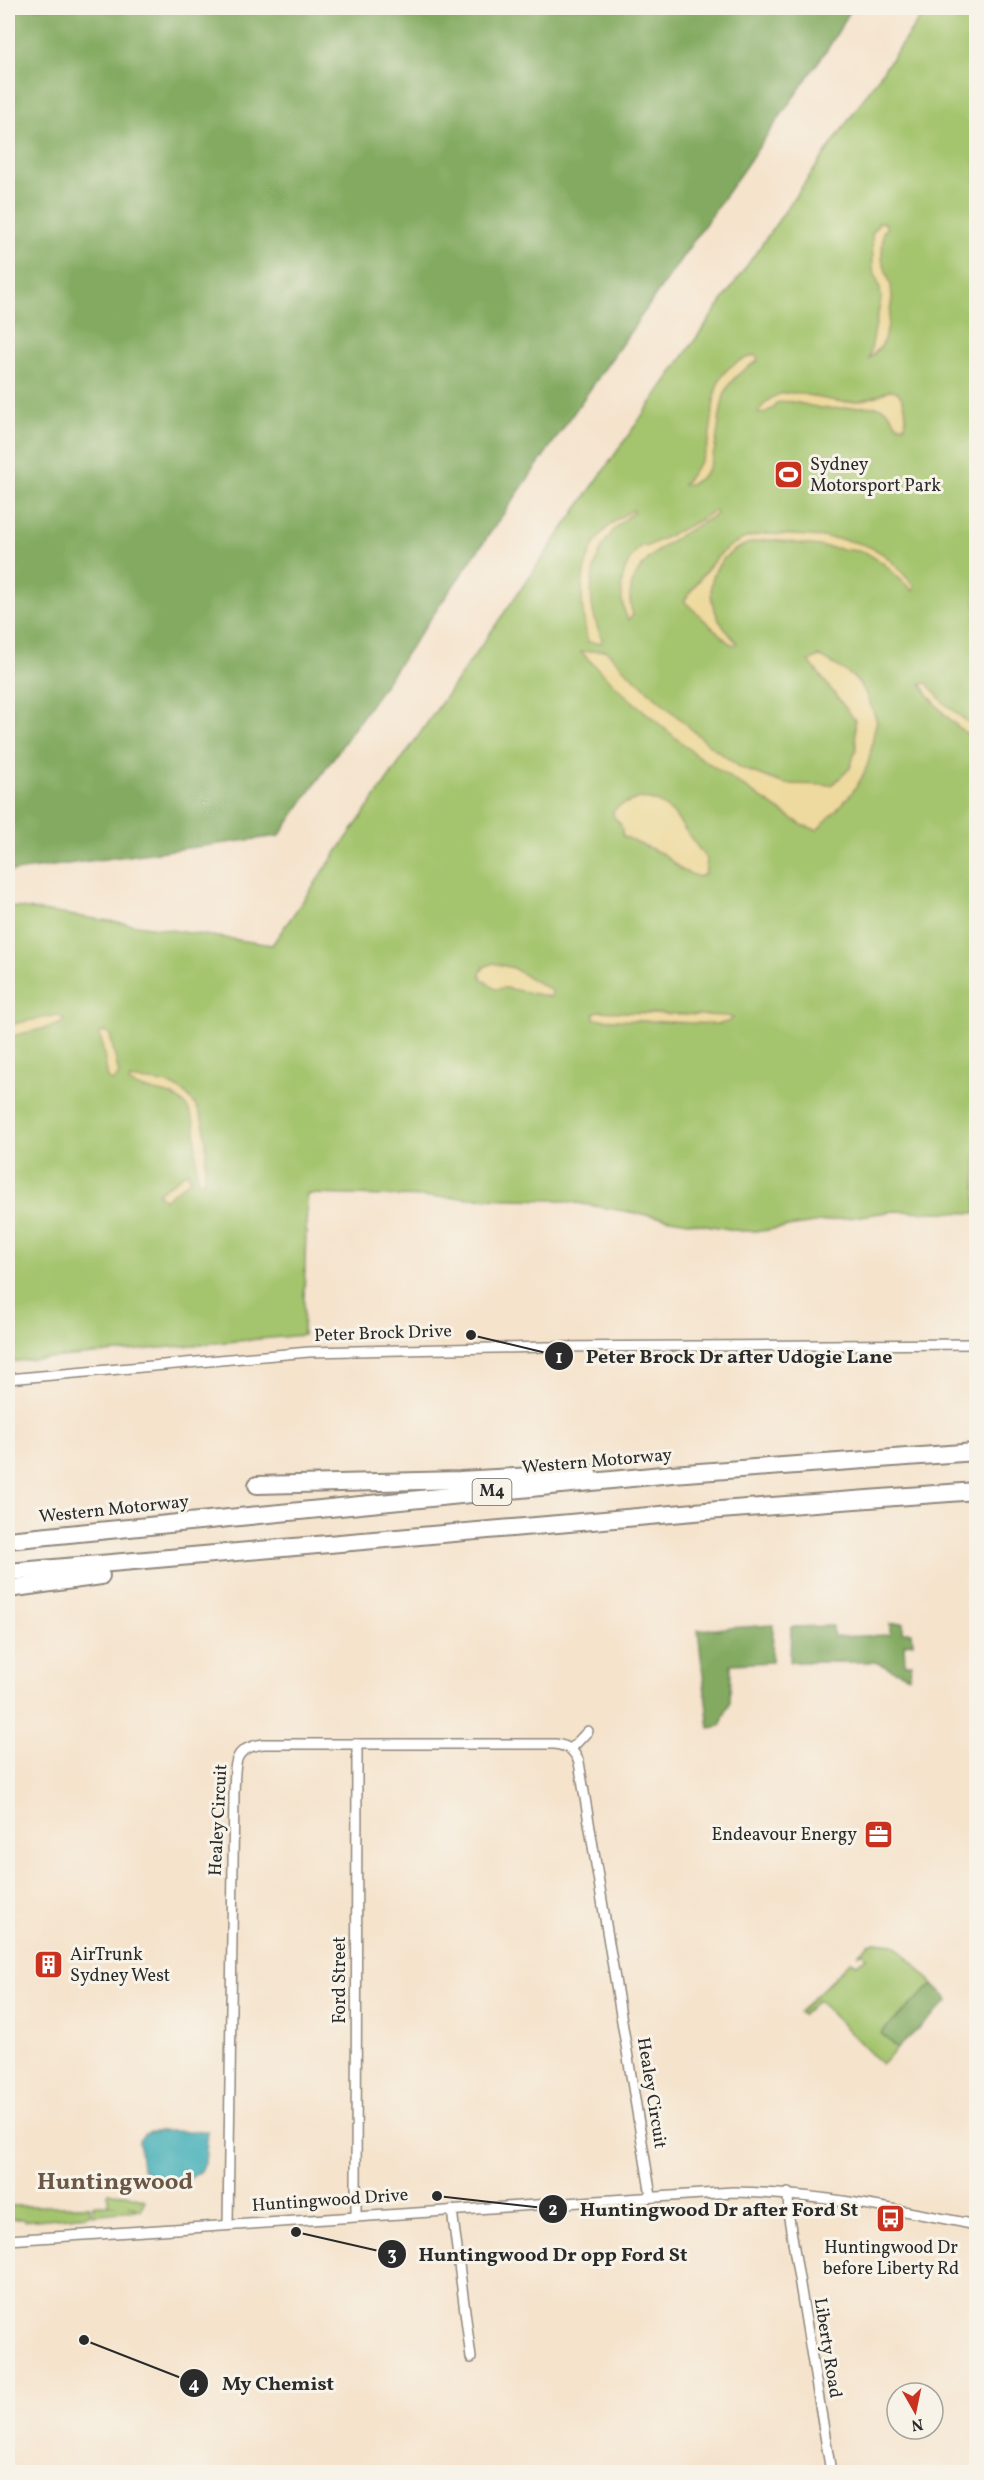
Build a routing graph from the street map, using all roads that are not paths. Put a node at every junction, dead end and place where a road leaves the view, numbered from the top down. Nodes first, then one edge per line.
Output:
1 (976, 1344) edge
2 (8, 1379) edge
3 (976, 1452) edge
4 (672, 1474) junction
5 (257, 1485) dead end
6 (976, 1491) edge
7 (8, 1540) edge
8 (136, 1563) junction
9 (8, 1572) edge
10 (8, 1589) edge
11 (588, 1731) dead end
12 (357, 1744) junction
13 (571, 1749) junction
14 (788, 2193) junction
15 (651, 2196) junction
16 (452, 2210) junction
17 (356, 2216) junction
18 (228, 2225) junction
19 (976, 2225) edge
20 (8, 2240) edge
21 (471, 2358) dead end
22 (831, 2472) edge

1 - 2 street, Peter Brock Drive
3 - 4 highway, Western Motorway / M4
4 - 5 highway
4 - 7 highway, Western Motorway / M4
6 - 8 highway, M4
8 - 9 highway, M4
8 - 10 highway
11 - 13 street
12 - 13 street, Healey Circuit
12 - 17 street, Ford Street
12 - 18 street, Healey Circuit
13 - 15 street, Healey Circuit
14 - 15 street, Huntingwood Drive
14 - 19 street, Huntingwood Drive
14 - 22 street, Liberty Road
15 - 16 street, Huntingwood Drive
16 - 17 street, Huntingwood Drive
16 - 21 street
17 - 18 street, Huntingwood Drive
18 - 20 street, Huntingwood Drive

